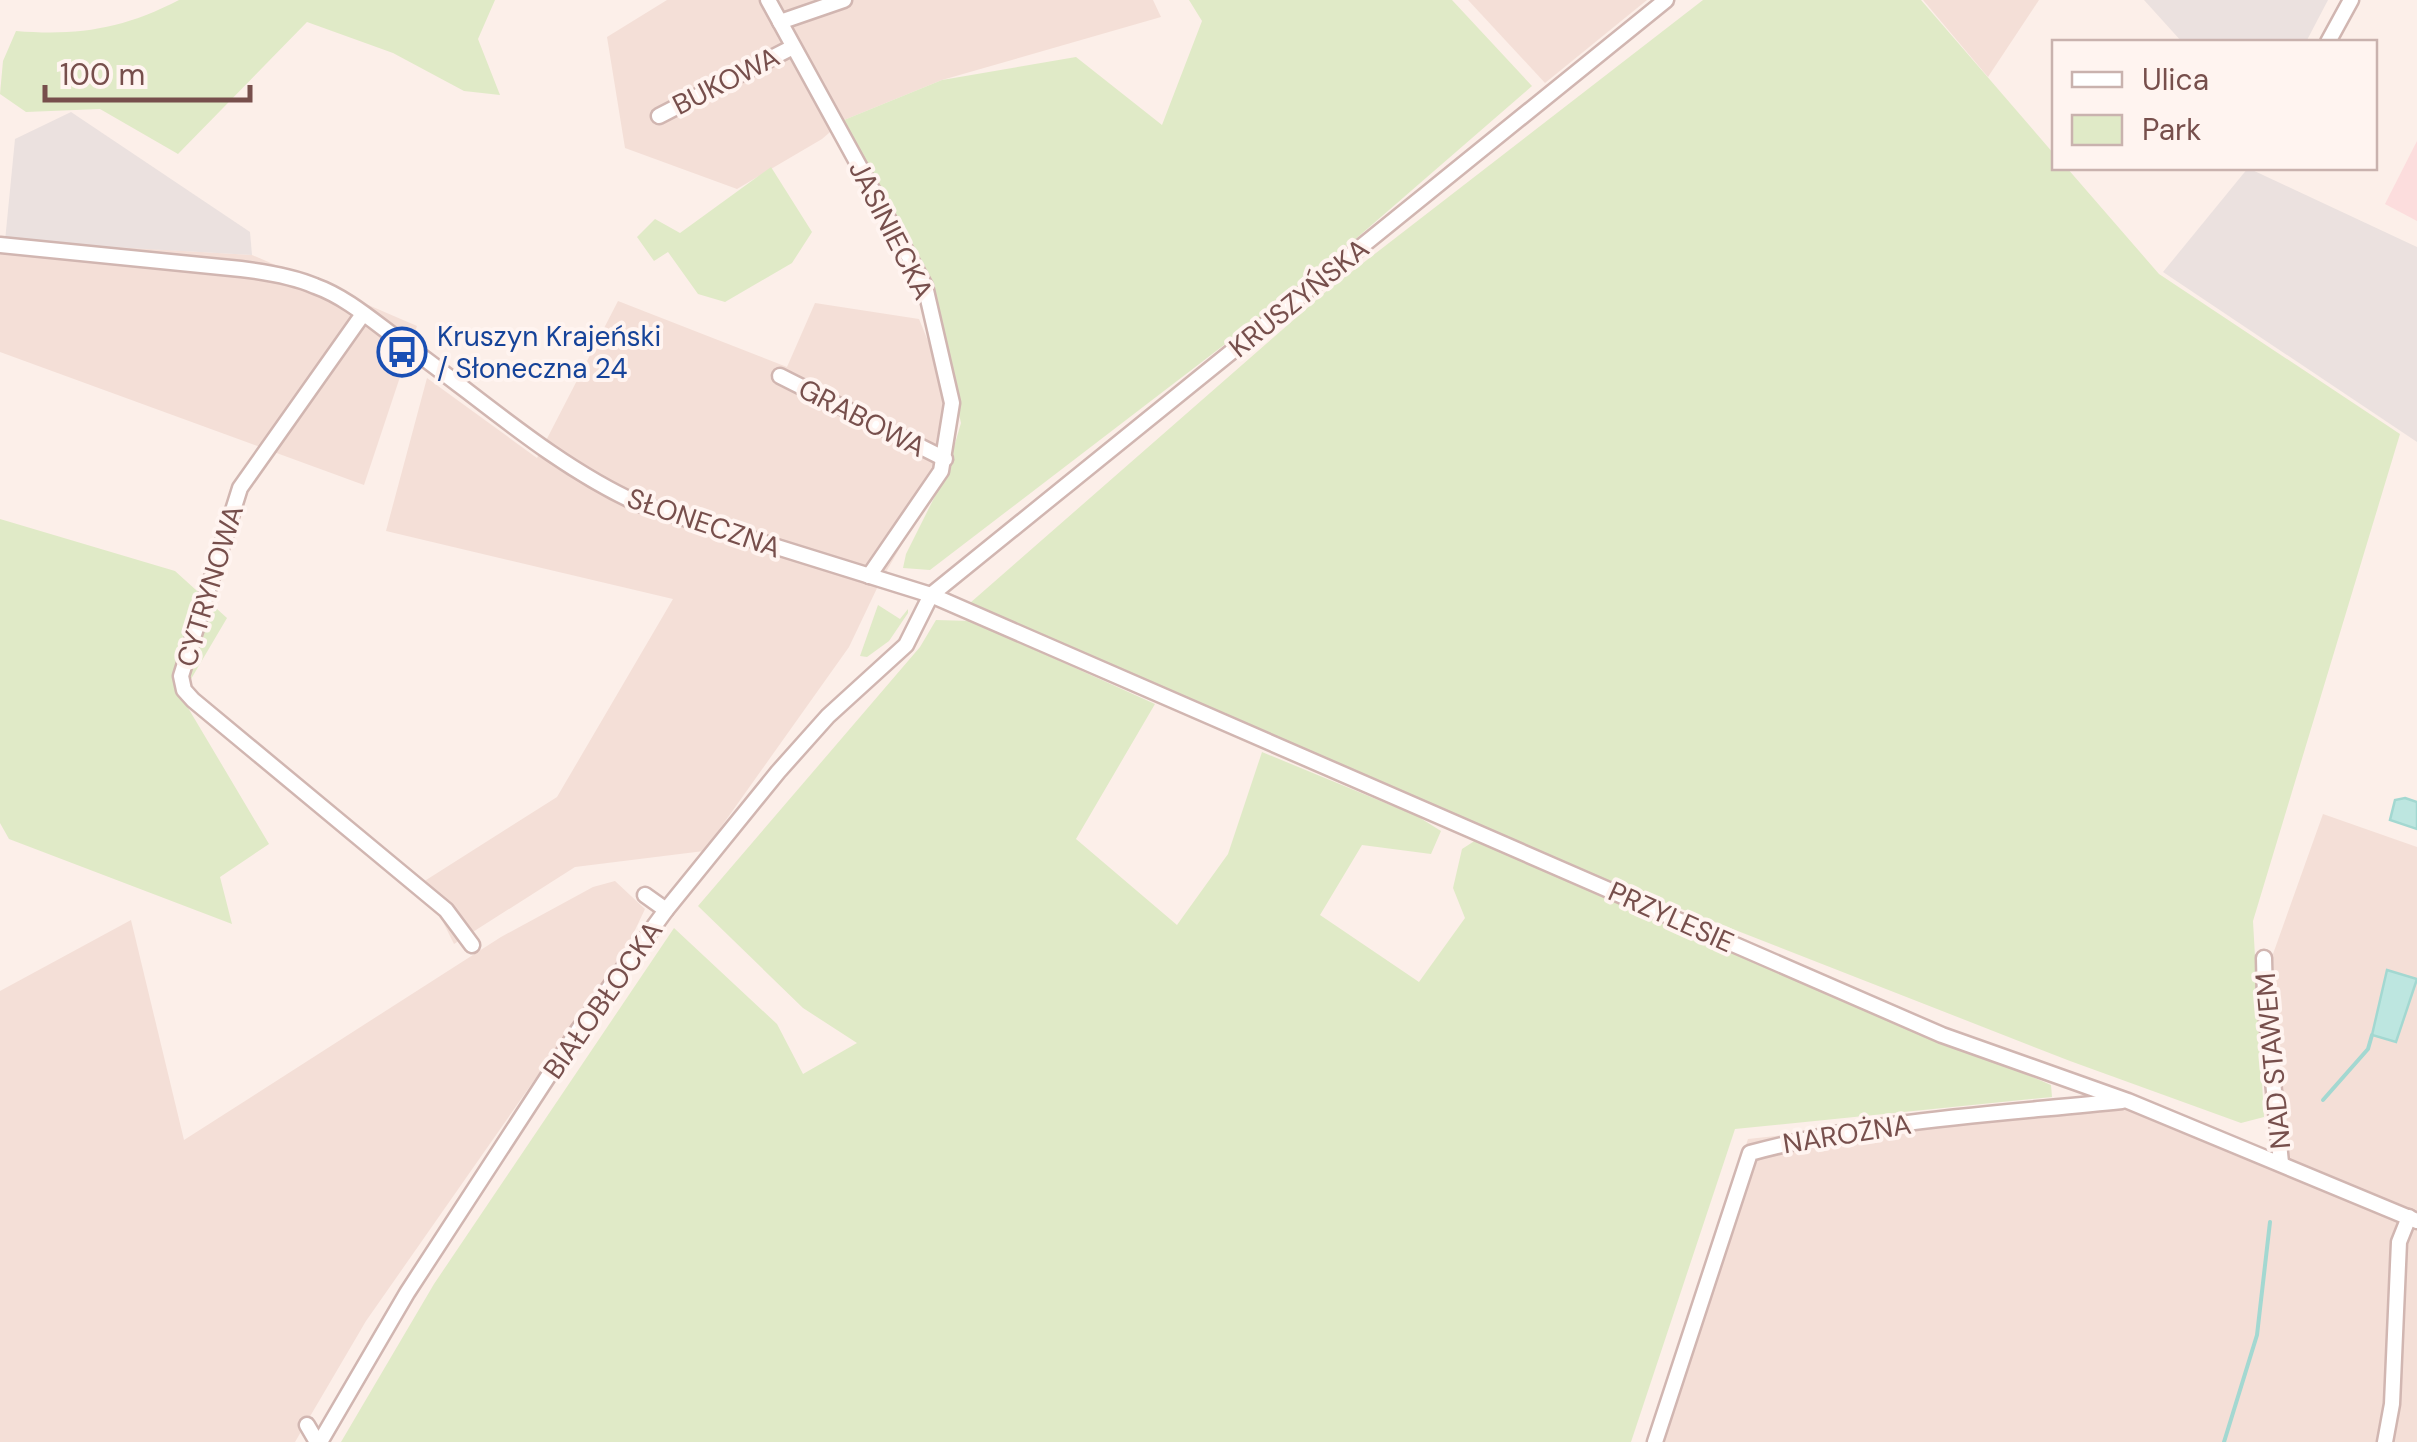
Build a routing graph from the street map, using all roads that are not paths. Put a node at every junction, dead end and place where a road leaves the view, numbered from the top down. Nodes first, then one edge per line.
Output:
1 (768, 0) edge
2 (844, 0) edge
3 (2351, 0) edge
4 (1656, 3) edge
5 (780, 22) junction
6 (2329, 40) edge
7 (794, 47) junction
8 (659, 116) dead end
9 (0, 245) edge
10 (363, 314) junction
11 (780, 376) dead end
12 (944, 459) junction
13 (869, 576) junction
14 (931, 595) junction
15 (645, 895) dead end
16 (666, 910) junction
17 (472, 945) dead end
18 (2264, 958) dead end
19 (2128, 1100) junction
20 (2281, 1163) junction
21 (2413, 1219) edge
22 (421, 1236) dead end
23 (438, 1246) junction
24 (307, 1425) dead end
25 (319, 1442) edge
26 (1655, 1442) edge
27 (2385, 1442) edge

1 - 5 street, JASINIECKA
2 - 5 street
3 - 6 street
4 - 14 street, KRUSZYŃSKA
5 - 7 street, JASINIECKA
7 - 8 street, BUKOWA
7 - 12 street, JASINIECKA
9 - 10 street, SŁONECZNA
10 - 13 street, SŁONECZNA
10 - 17 street, CYTRYNOWA
11 - 12 street, GRABOWA
12 - 13 street, JASINIECKA
13 - 14 street, SŁONECZNA
14 - 16 street, BIAŁOBŁOCKA
14 - 19 street, PRZYLESIE
15 - 16 street
16 - 23 street, BIAŁOBŁOCKA
18 - 20 street, NAD STAWEM
19 - 20 street, PRZYLESIE
19 - 26 street, NAROŻNA
20 - 21 street, PRZYLESIE
21 - 27 street
22 - 23 street
23 - 25 street, BIAŁOBŁOCKA
24 - 25 street

